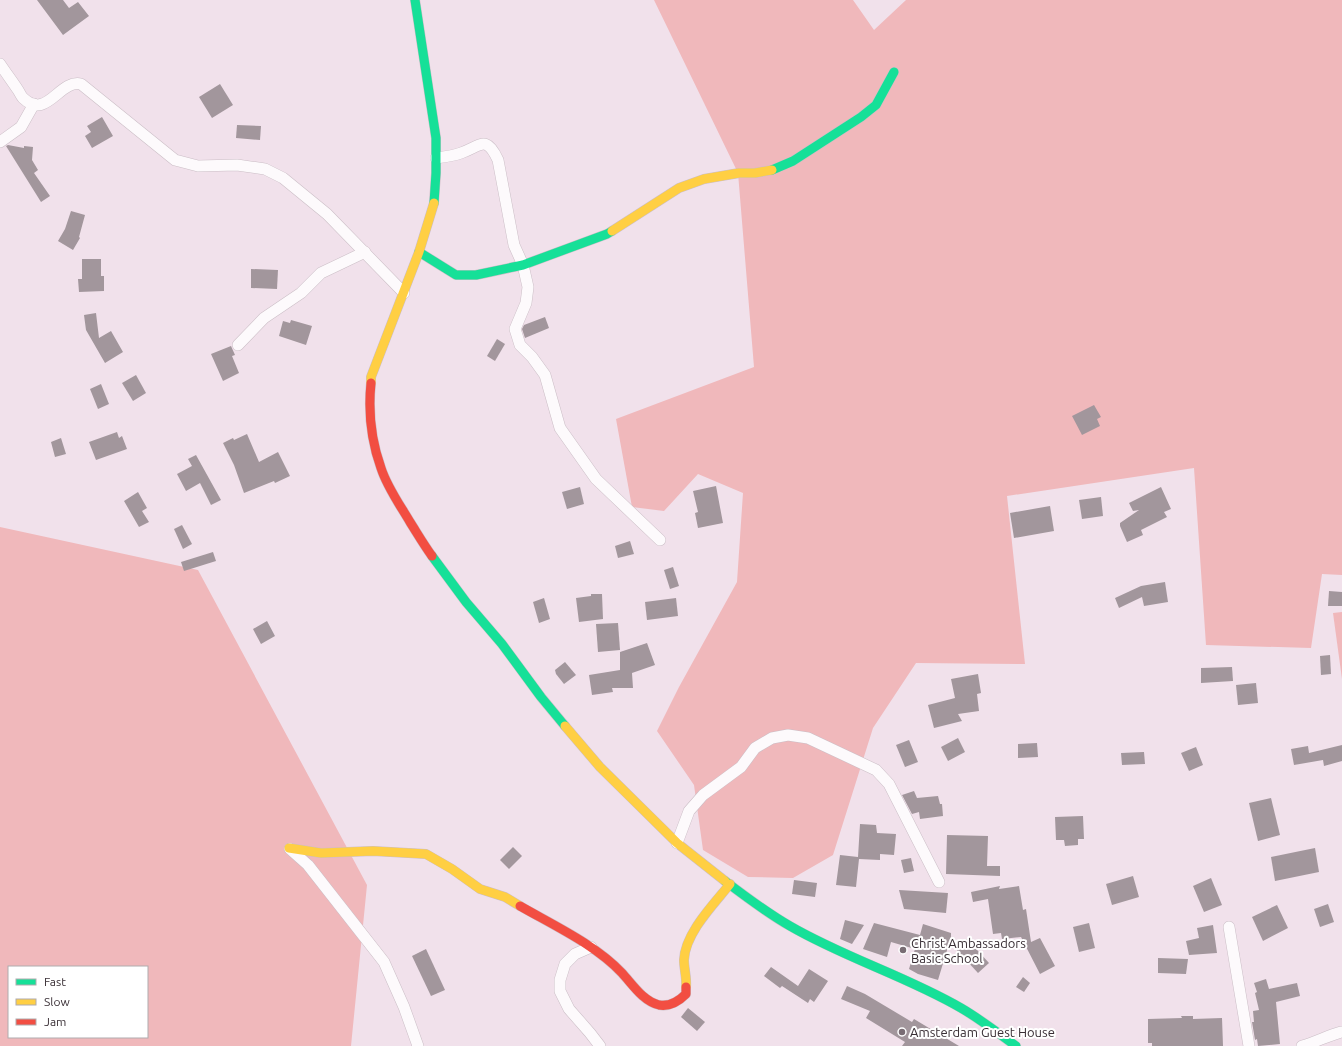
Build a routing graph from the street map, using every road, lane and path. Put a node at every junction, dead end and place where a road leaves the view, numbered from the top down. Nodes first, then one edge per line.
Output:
1 (415, 0) edge
2 (0, 64) edge
3 (894, 72) dead end
4 (34, 104) junction
5 (0, 142) edge
6 (436, 158) junction
7 (365, 252) junction
8 (419, 252) junction
9 (524, 265) junction
10 (404, 293) junction
11 (238, 345) dead end
12 (660, 540) dead end
13 (677, 843) junction
14 (289, 848) joint
15 (939, 882) dead end
16 (730, 884) junction
17 (1229, 927) dead end
18 (591, 947) junction
19 (1341, 1032) dead end
20 (418, 1046) edge
21 (600, 1046) edge
22 (1016, 1046) edge
23 (1249, 1046) edge
24 (1302, 1046) edge

1 - 6 main road
2 - 4 street
3 - 9 main road
4 - 5 street
4 - 7 street
6 - 8 main road
6 - 9 street
7 - 10 street
7 - 11 street
8 - 9 main road
8 - 10 main road
9 - 12 street
10 - 13 main road
13 - 15 street
13 - 16 main road
14 - 18 main road
14 - 20 street
16 - 18 main road
16 - 22 main road
17 - 23 street
18 - 21 street
19 - 24 street

